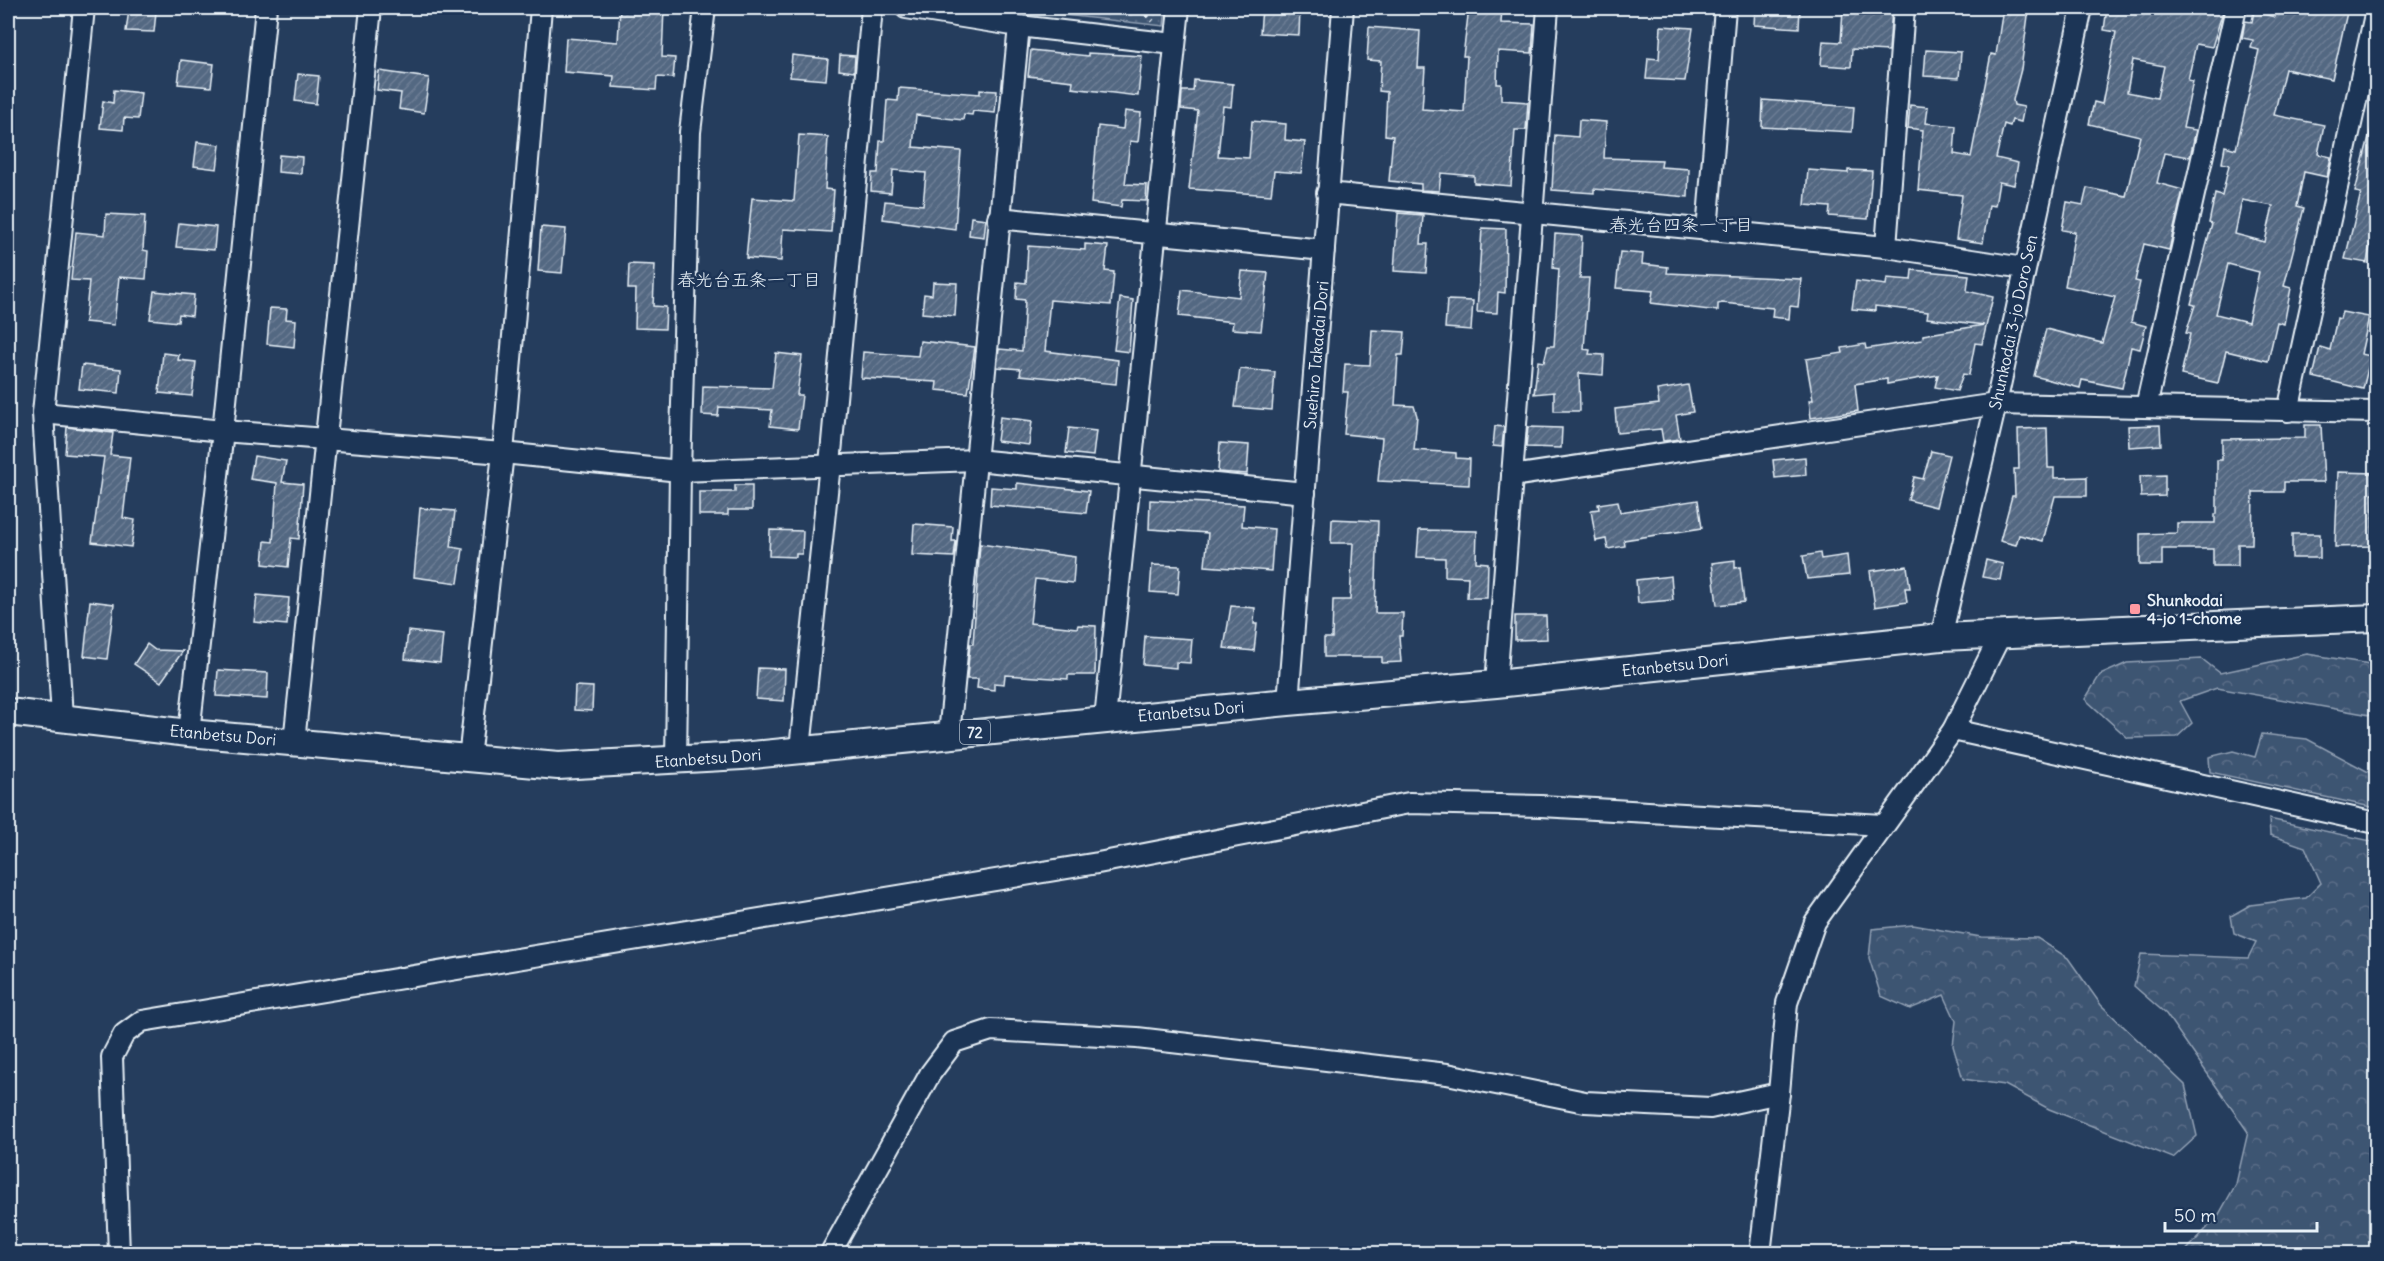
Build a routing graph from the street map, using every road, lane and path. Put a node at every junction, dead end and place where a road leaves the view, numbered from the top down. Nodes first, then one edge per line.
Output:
1 (84, 8) edge
2 (266, 8) edge
3 (371, 8) edge
4 (541, 8) edge
5 (705, 8) edge
6 (872, 8) edge
7 (906, 8) edge
8 (1179, 8) edge
9 (1343, 8) edge
10 (1548, 8) edge
11 (1725, 8) edge
12 (1905, 8) edge
13 (2082, 8) edge
14 (2236, 8) edge
15 (2376, 10) edge
16 (1019, 26) junction
17 (1174, 44) junction
18 (1327, 193) junction
19 (1530, 213) junction
20 (998, 218) junction
21 (1707, 231) junction
22 (1154, 234) junction
23 (1886, 247) junction
24 (1324, 249) junction
25 (2024, 268) junction
26 (1996, 404) junction
27 (2146, 407) junction
28 (2288, 411) junction
29 (2376, 412) edge
30 (43, 413) junction
31 (224, 431) junction
32 (324, 438) junction
33 (503, 453) junction
34 (975, 460) junction
35 (830, 464) junction
36 (680, 471) junction
37 (1131, 475) junction
38 (1512, 476) junction
39 (1305, 493) junction
40 (2376, 618) edge
41 (2002, 632) junction
42 (1941, 637) junction
43 (1496, 684) junction
44 (1288, 702) junction
45 (8, 712) edge
46 (62, 717) junction
47 (1106, 719) junction
48 (1953, 730) junction
49 (189, 733) junction
50 (949, 735) junction
51 (294, 742) junction
52 (800, 749) junction
53 (469, 759) junction
54 (676, 761) junction
55 (2376, 823) edge
56 (1883, 825) junction
57 (1779, 1093) junction
58 (119, 1254) edge
59 (830, 1254) edge
60 (1760, 1254) edge

1 - 30 street
2 - 31 street
3 - 32 street
4 - 33 street
5 - 36 street
6 - 35 street
7 - 16 street
8 - 17 street
9 - 18 street, Suehiro Takadai Dori
10 - 19 street
11 - 21 street
12 - 23 street
13 - 25 street, Shunkodai 3-jo Doro Sen
14 - 27 street
15 - 28 street
16 - 17 street
16 - 20 street
17 - 22 street
18 - 19 street
18 - 24 street, Suehiro Takadai Dori
19 - 21 street
19 - 38 street
20 - 22 street
20 - 34 street
21 - 23 street
22 - 24 street
22 - 37 street
23 - 25 street
24 - 39 street, Suehiro Takadai Dori
25 - 26 street, Shunkodai 3-jo Doro Sen
26 - 27 street
26 - 38 street
26 - 42 street, Shunkodai 3-jo Doro Sen
27 - 28 street
28 - 29 street
30 - 31 street
30 - 46 street
31 - 32 street
31 - 49 street
32 - 33 street
32 - 51 street
33 - 36 street
33 - 53 street
34 - 35 street
34 - 37 street
34 - 50 street
35 - 36 street
35 - 52 street
36 - 54 street
37 - 39 street
37 - 47 street
38 - 43 street
39 - 44 street, Suehiro Takadai Dori
40 - 41 main road, Etanbetsu Dori / 72
41 - 42 main road, Etanbetsu Dori / 72
41 - 48 street
42 - 43 main road, Etanbetsu Dori / 72
43 - 44 main road, Etanbetsu Dori / 72
44 - 47 main road, Etanbetsu Dori / 72
45 - 46 main road, Etanbetsu Dori / 72
46 - 49 main road, Etanbetsu Dori / 72
47 - 50 main road, Etanbetsu Dori / 72
48 - 55 street
48 - 56 street
49 - 51 main road, Etanbetsu Dori / 72
50 - 52 main road, Etanbetsu Dori / 72
51 - 53 main road, Etanbetsu Dori / 72
52 - 54 main road, Etanbetsu Dori / 72
53 - 54 main road, Etanbetsu Dori / 72
56 - 57 street
56 - 58 street
57 - 59 street
57 - 60 street

